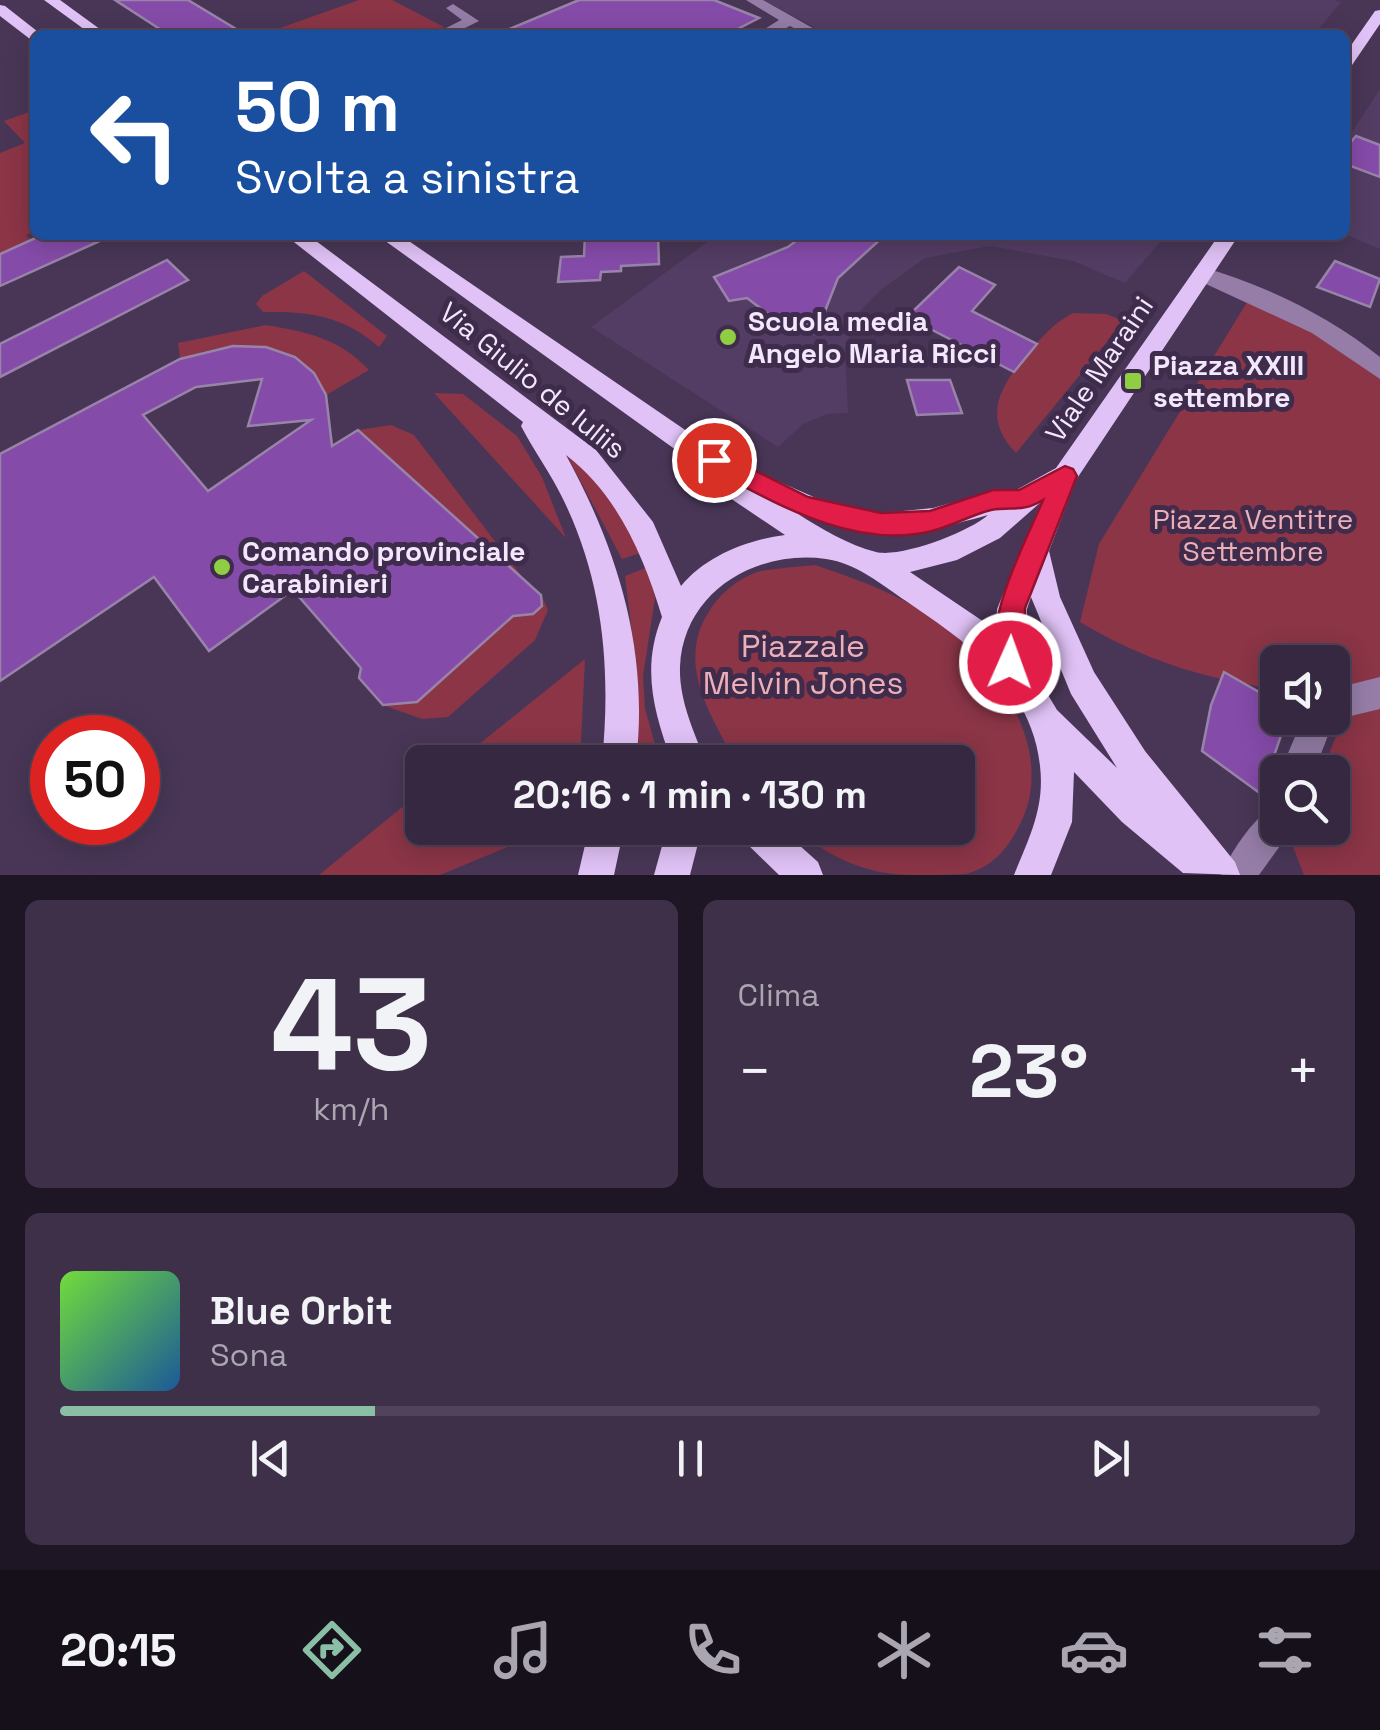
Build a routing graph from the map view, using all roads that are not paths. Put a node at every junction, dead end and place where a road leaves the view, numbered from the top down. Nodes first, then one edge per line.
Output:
1 (51, 0) edge
2 (474, 0) edge
3 (753, 0) edge
4 (0, 9) edge
5 (1380, 14) edge
6 (790, 20) junction
7 (95, 30) edge
8 (451, 30) edge
9 (771, 30) edge
10 (809, 30) edge
11 (30, 32) edge
12 (1350, 58) edge
13 (302, 240) edge
14 (396, 240) edge
15 (1226, 240) edge
16 (1202, 274) junction
17 (1380, 370) edge
18 (518, 406) junction
19 (685, 443) junction
20 (1065, 476) junction
21 (1022, 500) junction
22 (825, 547) junction
23 (1035, 550) junction
24 (878, 566) junction
25 (678, 617) junction
26 (1010, 663) junction
27 (1380, 694) edge
28 (1350, 700) edge
29 (1044, 715) junction
30 (620, 745) edge
31 (683, 745) edge
32 (603, 845) edge
33 (680, 845) edge
34 (773, 845) edge
35 (1261, 845) edge
36 (596, 875) edge
37 (672, 875) edge
38 (805, 875) edge
39 (1032, 875) edge
40 (1219, 875) edge
41 (1239, 875) edge

1 - 7 main road
2 - 8 street
3 - 6 street
4 - 11 main road
5 - 12 main road
6 - 9 street
6 - 10 street
13 - 18 main road, Via Giulio de Iuliis
14 - 19 main road, Via Giulio de Iuliis
15 - 16 main road, Viale Maraini
16 - 17 street
16 - 20 main road, Viale Maraini
18 - 25 main road, Via Giulio de Iuliis
18 - 30 main road
19 - 21 main road
19 - 22 main road, Via Giulio de Iuliis
20 - 21 main road
20 - 23 main road, Viale Maraini
21 - 24 main road
22 - 24 main road
22 - 25 main road
23 - 26 main road, Viale Maraini
23 - 40 main road
24 - 26 main road
25 - 31 main road
26 - 29 main road
27 - 28 street
29 - 39 main road
29 - 40 main road
32 - 36 main road
33 - 37 main road
34 - 38 main road
35 - 41 street

